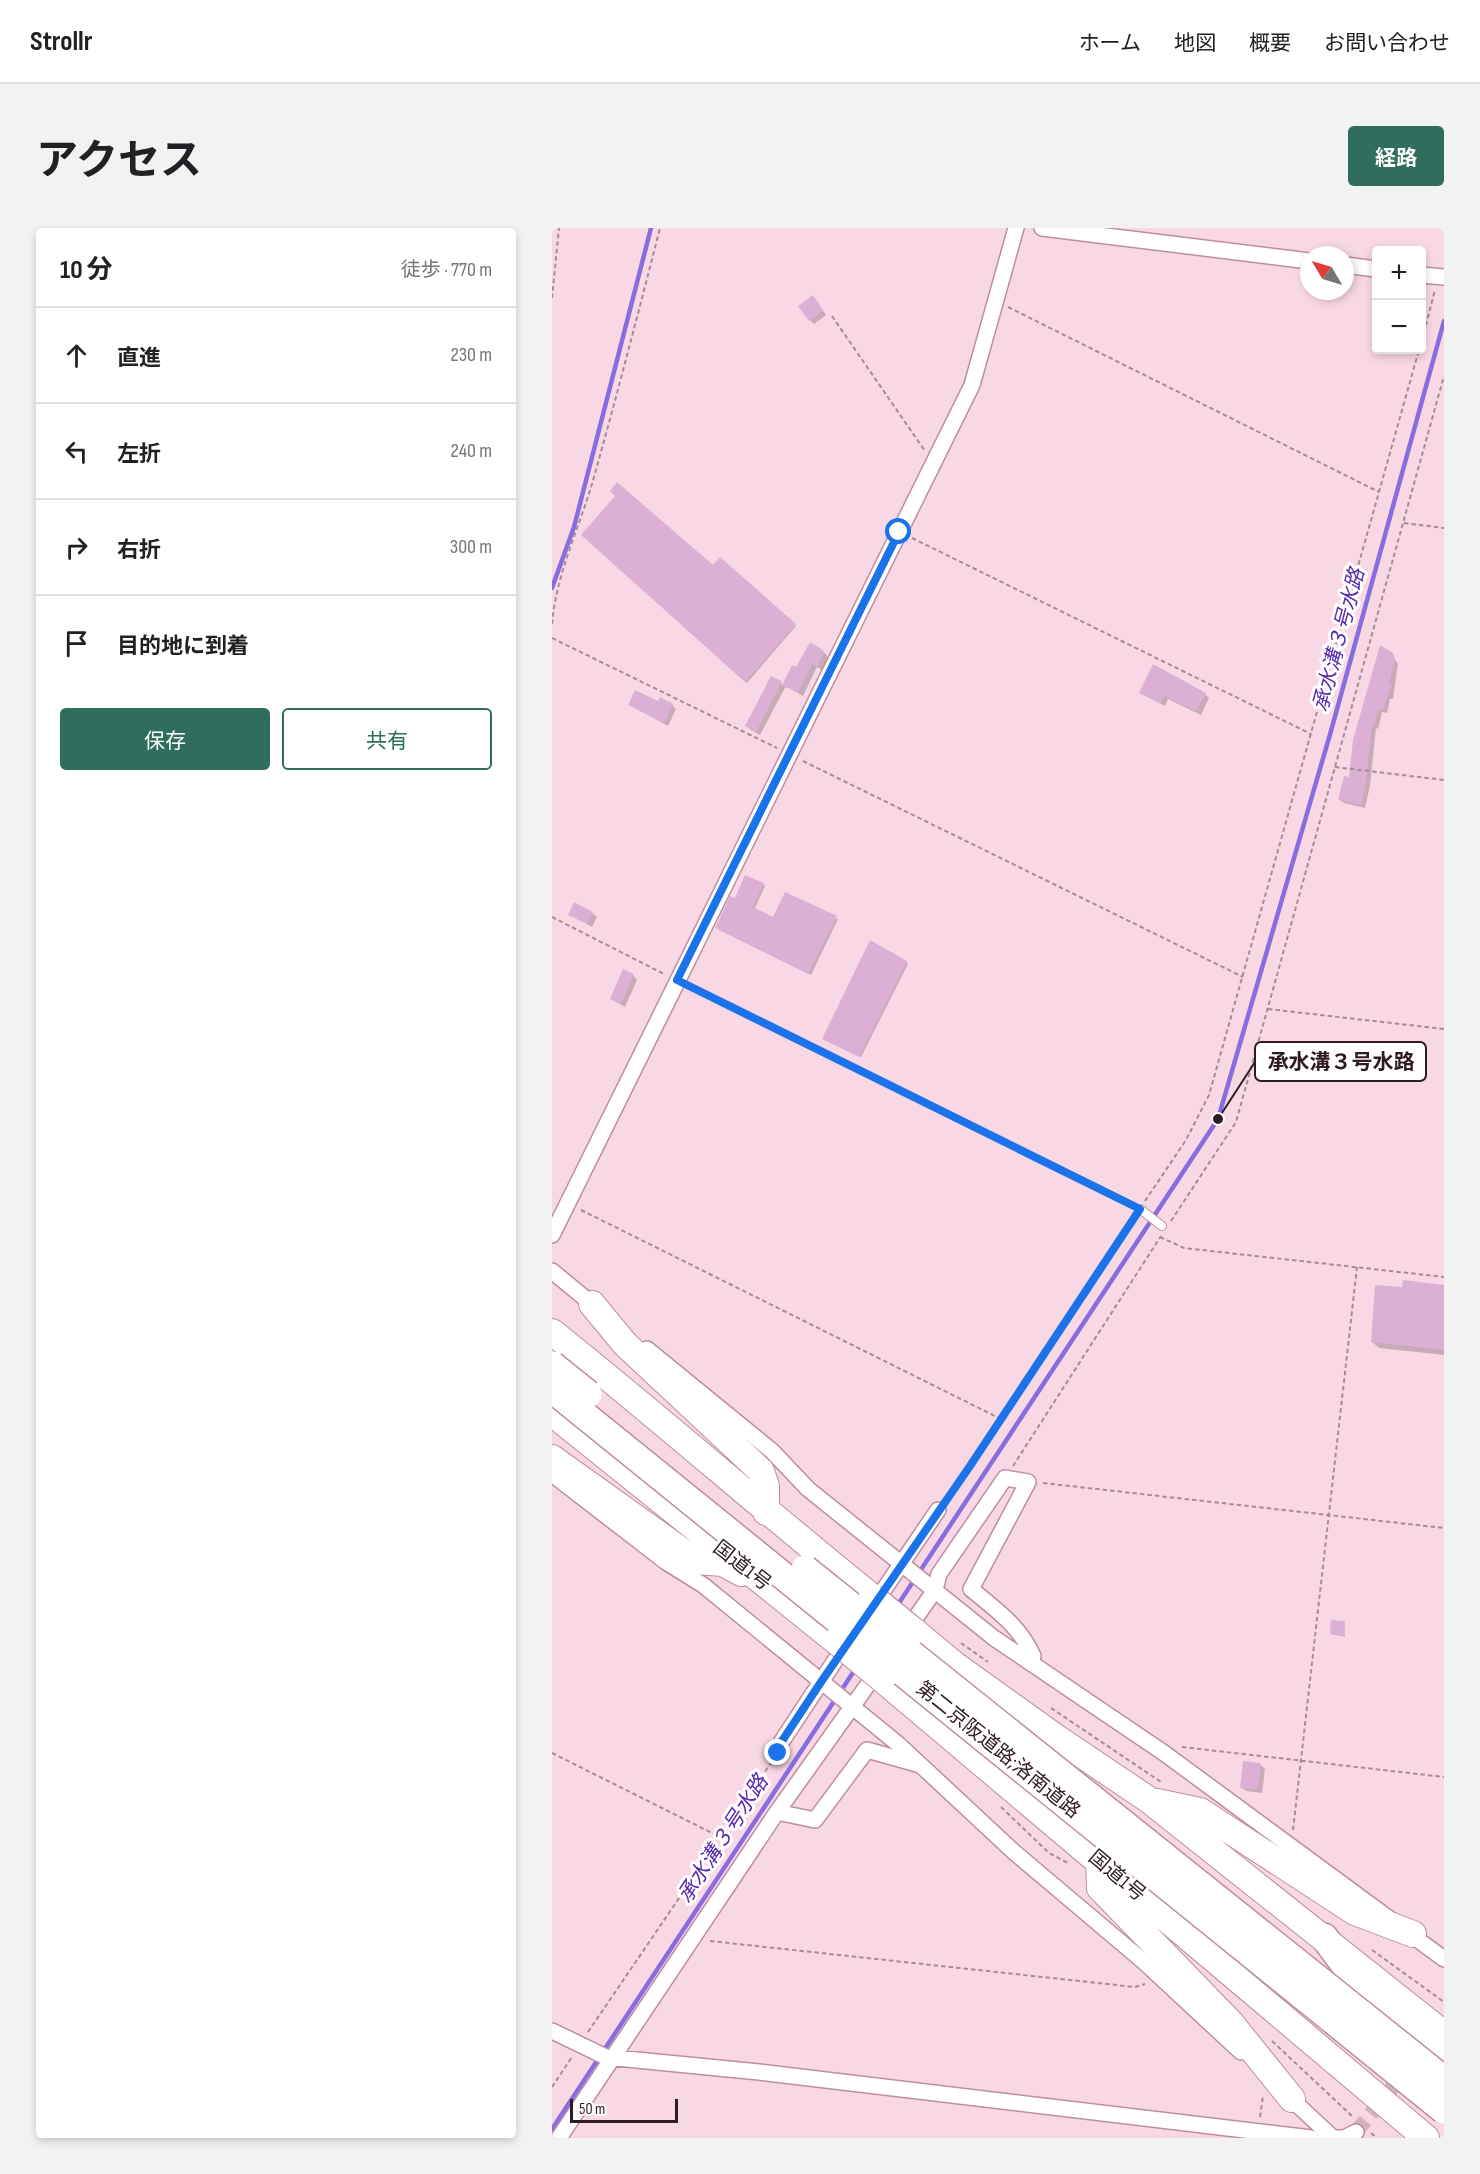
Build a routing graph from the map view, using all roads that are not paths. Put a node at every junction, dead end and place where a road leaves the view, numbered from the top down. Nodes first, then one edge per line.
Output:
1 (1016, 228) edge
2 (1042, 228) edge
3 (1300, 260) edge
4 (1354, 266) edge
5 (1372, 268) edge
6 (1426, 275) edge
7 (1442, 277) edge
8 (1140, 1209) road end
9 (1162, 1226) dead end
10 (552, 1235) edge
11 (552, 1271) edge
12 (592, 1304) junction
13 (552, 1332) edge
14 (552, 1365) edge
15 (552, 1389) edge
16 (552, 1413) edge
17 (552, 1458) edge
18 (552, 1474) edge
19 (938, 1510) road end
20 (766, 1512) junction
21 (903, 1565) junction
22 (756, 1576) junction
23 (931, 1587) junction
24 (1031, 1662) junction
25 (821, 1682) junction
26 (850, 1705) junction
27 (782, 1741) road end
28 (920, 1765) junction
29 (1149, 1800) junction
30 (777, 1812) junction
31 (1099, 1861) junction
32 (1413, 1934) junction
33 (1324, 1936) junction
34 (1444, 1959) edge
35 (552, 2031) edge
36 (1444, 2034) edge
37 (609, 2057) junction
38 (1444, 2062) edge
39 (1444, 2080) edge
40 (1300, 2107) junction
41 (1444, 2110) edge
42 (1258, 2135) edge
43 (1306, 2137) edge
44 (559, 2138) edge
45 (1330, 2138) edge
46 (1353, 2138) edge
47 (1426, 2138) edge

1 - 10 street
2 - 3 street
4 - 5 street
6 - 7 street
8 - 9 lane
11 - 12 street
12 - 20 highway
12 - 21 street
13 - 20 highway
14 - 39 highway, 第二京阪道路;洛南道路, bridge
15 - 41 highway, 第二京阪道路;洛南道路, bridge
16 - 22 highway, 国道1号
17 - 22 highway
18 - 25 street
19 - 21 street
20 - 29 highway, bridge
21 - 23 street
21 - 25 street
22 - 31 highway, 国道1号, bridge
23 - 24 street
23 - 24 street
23 - 26 street
24 - 32 street
25 - 26 street
25 - 27 street
26 - 28 street
26 - 30 street
28 - 30 street
28 - 40 street
29 - 32 highway
29 - 33 highway
30 - 37 street
31 - 40 highway
31 - 47 highway, 国道1号
32 - 34 street
33 - 36 highway
33 - 38 highway
35 - 37 street
37 - 42 street
37 - 44 street
40 - 43 street
40 - 45 street
42 - 43 street
45 - 46 street

